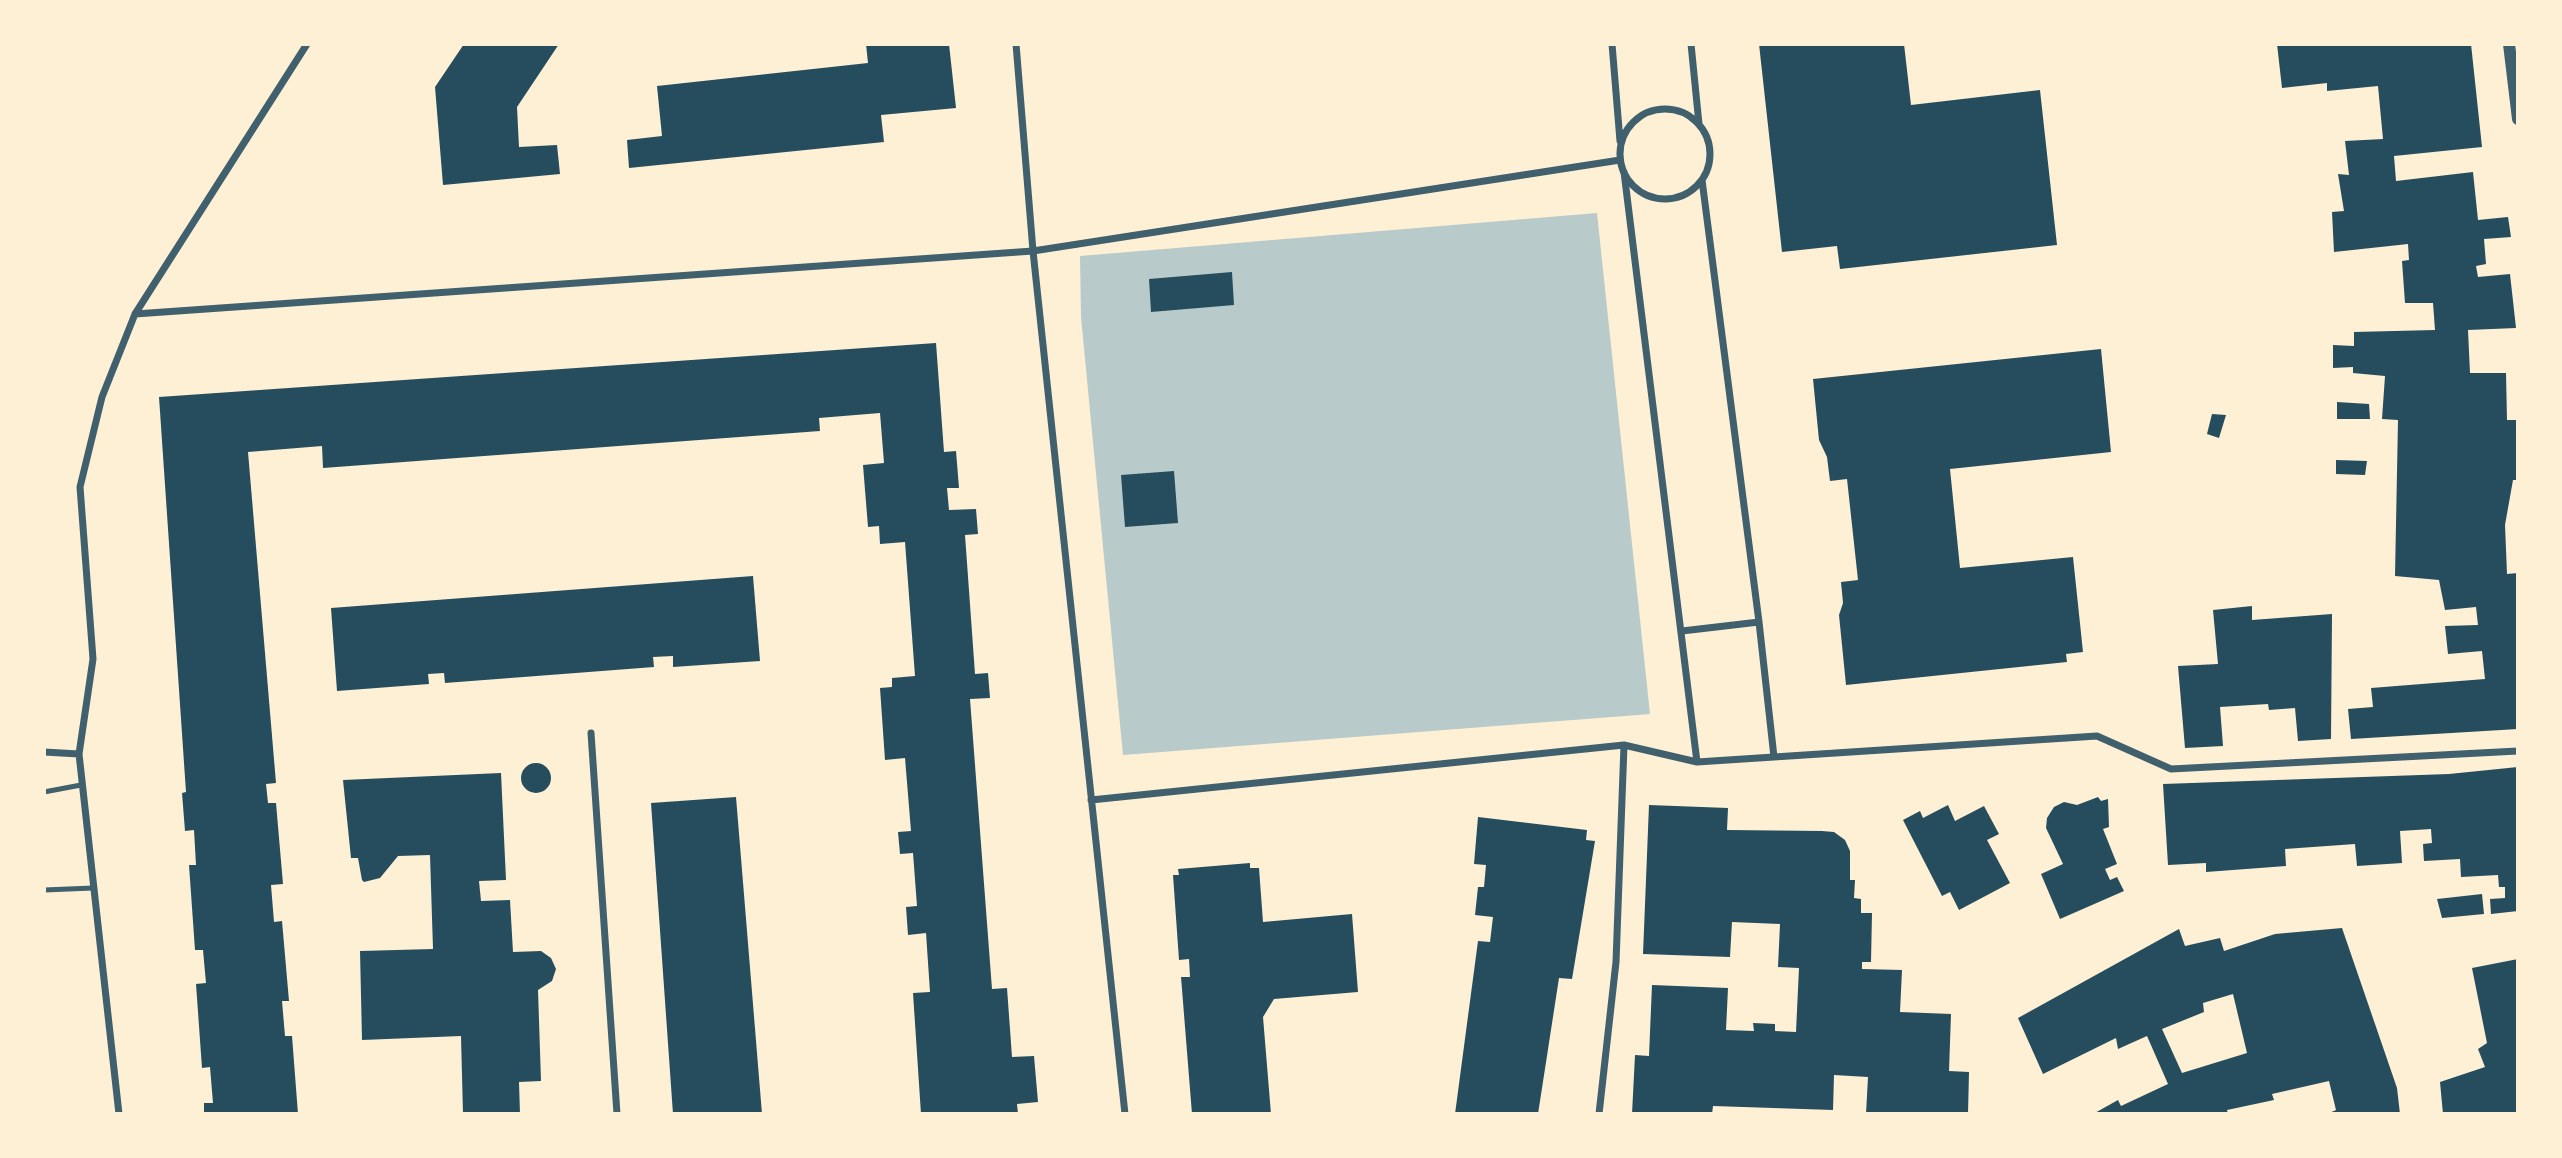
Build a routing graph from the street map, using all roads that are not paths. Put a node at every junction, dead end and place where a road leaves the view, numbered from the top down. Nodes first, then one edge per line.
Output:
1 (307, 44) edge
2 (1016, 44) edge
3 (1612, 44) edge
4 (1691, 44) edge
5 (2509, 44) edge
6 (2518, 120) edge
7 (1699, 124) junction
8 (1620, 145) junction
9 (1620, 160) junction
10 (1624, 172) junction
11 (1702, 180) junction
12 (1033, 251) junction
13 (135, 314) junction
14 (1759, 622) junction
15 (1682, 631) junction
16 (591, 733) dead end
17 (1624, 745) junction
18 (2518, 751) edge
19 (44, 752) edge
20 (79, 754) junction
21 (1774, 757) junction
22 (1697, 762) junction
23 (81, 785) junction
24 (44, 792) edge
25 (1091, 800) junction
26 (93, 888) junction
27 (44, 890) edge
28 (119, 1114) edge
29 (617, 1114) edge
30 (1125, 1114) edge
31 (1599, 1114) edge

1 - 13 street
2 - 12 street
3 - 8 street
4 - 7 street
5 - 6 street
7 - 8 street
7 - 11 street
8 - 9 street
9 - 10 street
9 - 12 street
10 - 11 street
10 - 15 street
11 - 14 street
12 - 13 street
12 - 25 street
13 - 20 street
14 - 15 street
14 - 21 street
15 - 22 street
16 - 29 street
17 - 22 street
17 - 25 street
17 - 31 street
18 - 21 street
19 - 20 street
20 - 23 street
21 - 22 street
23 - 24 lane
23 - 26 street
25 - 30 street
26 - 27 lane
26 - 28 street

